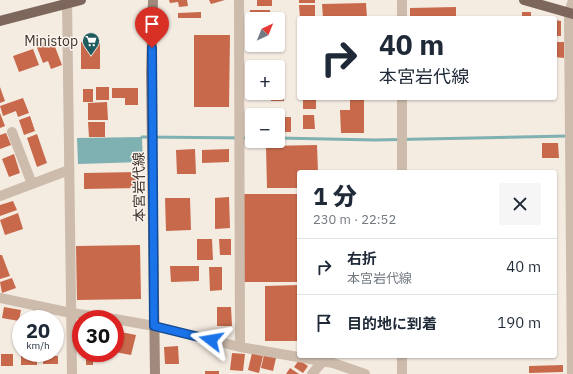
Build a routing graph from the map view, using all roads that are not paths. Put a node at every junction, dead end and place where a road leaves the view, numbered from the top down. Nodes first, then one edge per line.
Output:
1 (81, 0) edge
2 (153, 0) edge
3 (239, 0) edge
4 (402, 0) edge
5 (524, 0) edge
6 (573, 0) edge
7 (67, 2) edge
8 (571, 13) edge
9 (402, 16) edge
10 (0, 22) edge
11 (402, 100) edge
12 (12, 132) dead end
13 (69, 170) junction
14 (402, 170) edge
15 (32, 184) junction
16 (0, 196) edge
17 (0, 298) edge
18 (71, 313) junction
19 (124, 321) edge
20 (154, 326) junction
21 (240, 347) junction
22 (297, 357) edge
23 (305, 358) edge
24 (402, 358) edge
25 (323, 361) junction
26 (72, 374) edge
27 (155, 374) edge
28 (312, 374) edge
29 (365, 374) edge
30 (402, 374) edge
31 (572, 374) edge

1 - 7 main road
2 - 20 main road, 本宮岩代線
3 - 21 street
4 - 9 street
5 - 8 main road
6 - 8 street
7 - 10 main road
7 - 13 street
8 - 31 street
11 - 14 street
12 - 15 street
13 - 15 street
13 - 18 street
15 - 16 street
17 - 18 street
18 - 26 street
19 - 20 street
20 - 21 street
20 - 27 main road, 本宮岩代線
21 - 22 street
23 - 25 street
24 - 30 street
25 - 28 street
25 - 29 street

